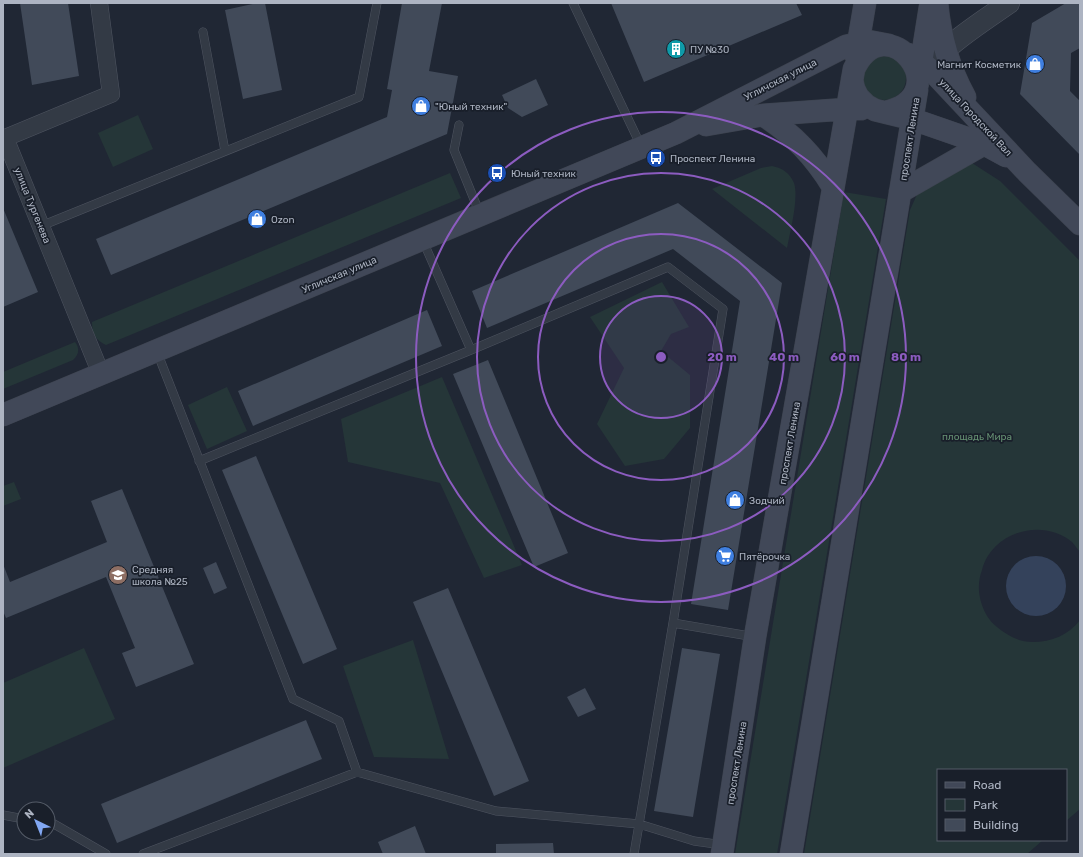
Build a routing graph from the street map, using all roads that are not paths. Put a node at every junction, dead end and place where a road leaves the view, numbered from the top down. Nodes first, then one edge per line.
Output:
1 (99, 3) edge
2 (377, 3) edge
3 (573, 3) edge
4 (865, 3) edge
5 (931, 3) edge
6 (937, 3) edge
7 (1009, 3) edge
8 (203, 32) dead end
9 (858, 43) junction
10 (896, 48) junction
11 (946, 50) junction
12 (921, 74) junction
13 (853, 75) junction
14 (847, 109) junction
15 (881, 111) junction
16 (763, 115) junction
17 (975, 116) junction
18 (912, 119) junction
19 (459, 125) dead end
20 (676, 133) junction
21 (984, 144) junction
22 (641, 146) junction
23 (225, 151) junction
24 (1027, 172) junction
25 (834, 187) junction
26 (900, 192) junction
27 (481, 215) junction
28 (1080, 224) edge
29 (41, 226) junction
30 (422, 239) junction
31 (470, 350) junction
32 (157, 351) junction
33 (101, 374) junction
34 (3, 415) edge
35 (200, 461) junction
36 (673, 623) junction
37 (755, 637) junction
38 (357, 772) junction
39 (3, 815) edge
40 (16, 817) edge
41 (639, 824) junction
42 (56, 825) edge
43 (723, 850) edge
44 (106, 854) edge
45 (143, 854) edge
46 (634, 854) edge
47 (791, 854) edge

1 - 29 street, улица Тургенева
2 - 23 lane
3 - 22 lane
4 - 9 main road, проспект Ленина
5 - 12 main road, проспект Ленина
6 - 11 main road
7 - 11 street
8 - 23 lane
9 - 10 main road, Угличская улица
9 - 13 main road, проспект Ленина
9 - 20 main road, Угличская улица
10 - 12 main road
10 - 13 main road
11 - 12 street
11 - 17 main road
12 - 15 main road
12 - 17 main road, улица Городской Вал
12 - 18 main road, проспект Ленина
13 - 14 main road, проспект Ленина
13 - 15 main road
14 - 15 main road, Угличская улица
14 - 16 main road, Угличская улица
14 - 25 main road, проспект Ленина
15 - 18 main road, улица Городской Вал
16 - 20 main road, Угличская улица
16 - 25 main road
17 - 24 main road, улица Городской Вал
18 - 21 main road, улица Городской Вал
18 - 26 main road, проспект Ленина
19 - 27 lane
20 - 22 main road, Угличская улица
21 - 24 main road, улица Городской Вал
21 - 26 main road
22 - 27 main road, Угличская улица
23 - 29 lane
24 - 28 main road, улица Городской Вал
25 - 37 main road, проспект Ленина
26 - 47 main road, проспект Ленина
27 - 30 main road, Угличская улица
29 - 33 street, улица Тургенева
30 - 31 lane
30 - 32 main road, Угличская улица
31 - 35 lane
31 - 36 lane
32 - 33 main road, Угличская улица
32 - 35 lane
33 - 34 main road, Угличская улица
35 - 38 lane
36 - 37 lane
36 - 41 lane
37 - 43 main road, проспект Ленина
38 - 41 lane
38 - 45 lane
39 - 40 lane
41 - 43 lane
41 - 46 lane
42 - 44 lane

